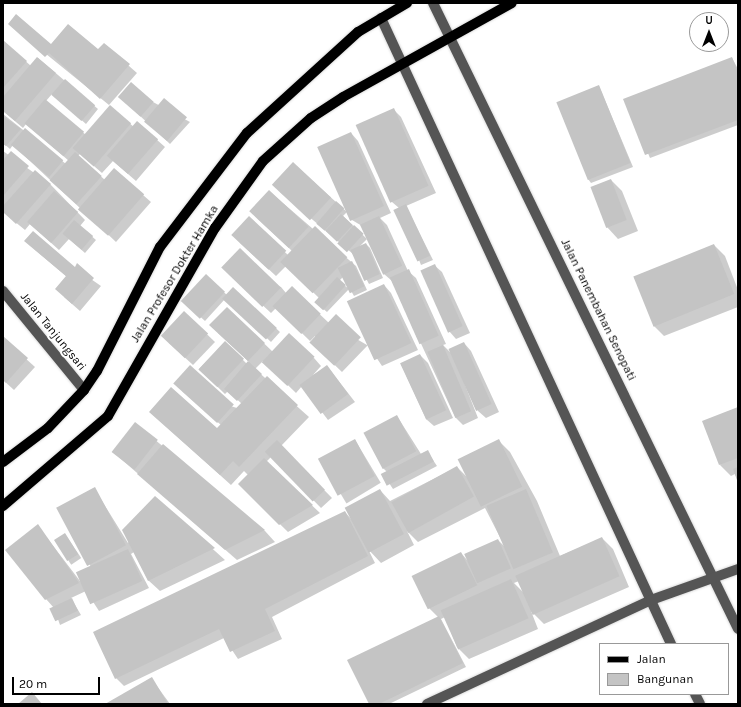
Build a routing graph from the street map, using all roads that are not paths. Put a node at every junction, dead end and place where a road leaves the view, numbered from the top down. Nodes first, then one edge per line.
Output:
1 (407, 3) edge
2 (433, 3) edge
3 (512, 3) edge
4 (381, 18) junction
5 (450, 38) junction
6 (405, 63) junction
7 (3, 291) edge
8 (84, 390) junction
9 (3, 462) edge
10 (3, 506) edge
11 (738, 569) edge
12 (713, 576) junction
13 (651, 600) junction
14 (738, 629) edge
15 (671, 643) edge
16 (696, 695) edge
17 (427, 704) edge
18 (700, 704) edge

1 - 4 main road, Jalan Profesor Dokter Hamka
2 - 5 street, Jalan Panembahan Senopati
3 - 5 main road, Jalan Profesor Dokter Hamka
4 - 6 street
4 - 8 main road, Jalan Profesor Dokter Hamka
5 - 6 main road, Jalan Profesor Dokter Hamka
5 - 12 street, Jalan Panembahan Senopati
6 - 10 main road, Jalan Profesor Dokter Hamka
6 - 13 street
7 - 8 street, Jalan Tanjungsari
8 - 9 main road, Jalan Profesor Dokter Hamka
11 - 12 street
12 - 13 street
12 - 14 street, Jalan Panembahan Senopati
13 - 15 street
13 - 17 street
16 - 18 street

